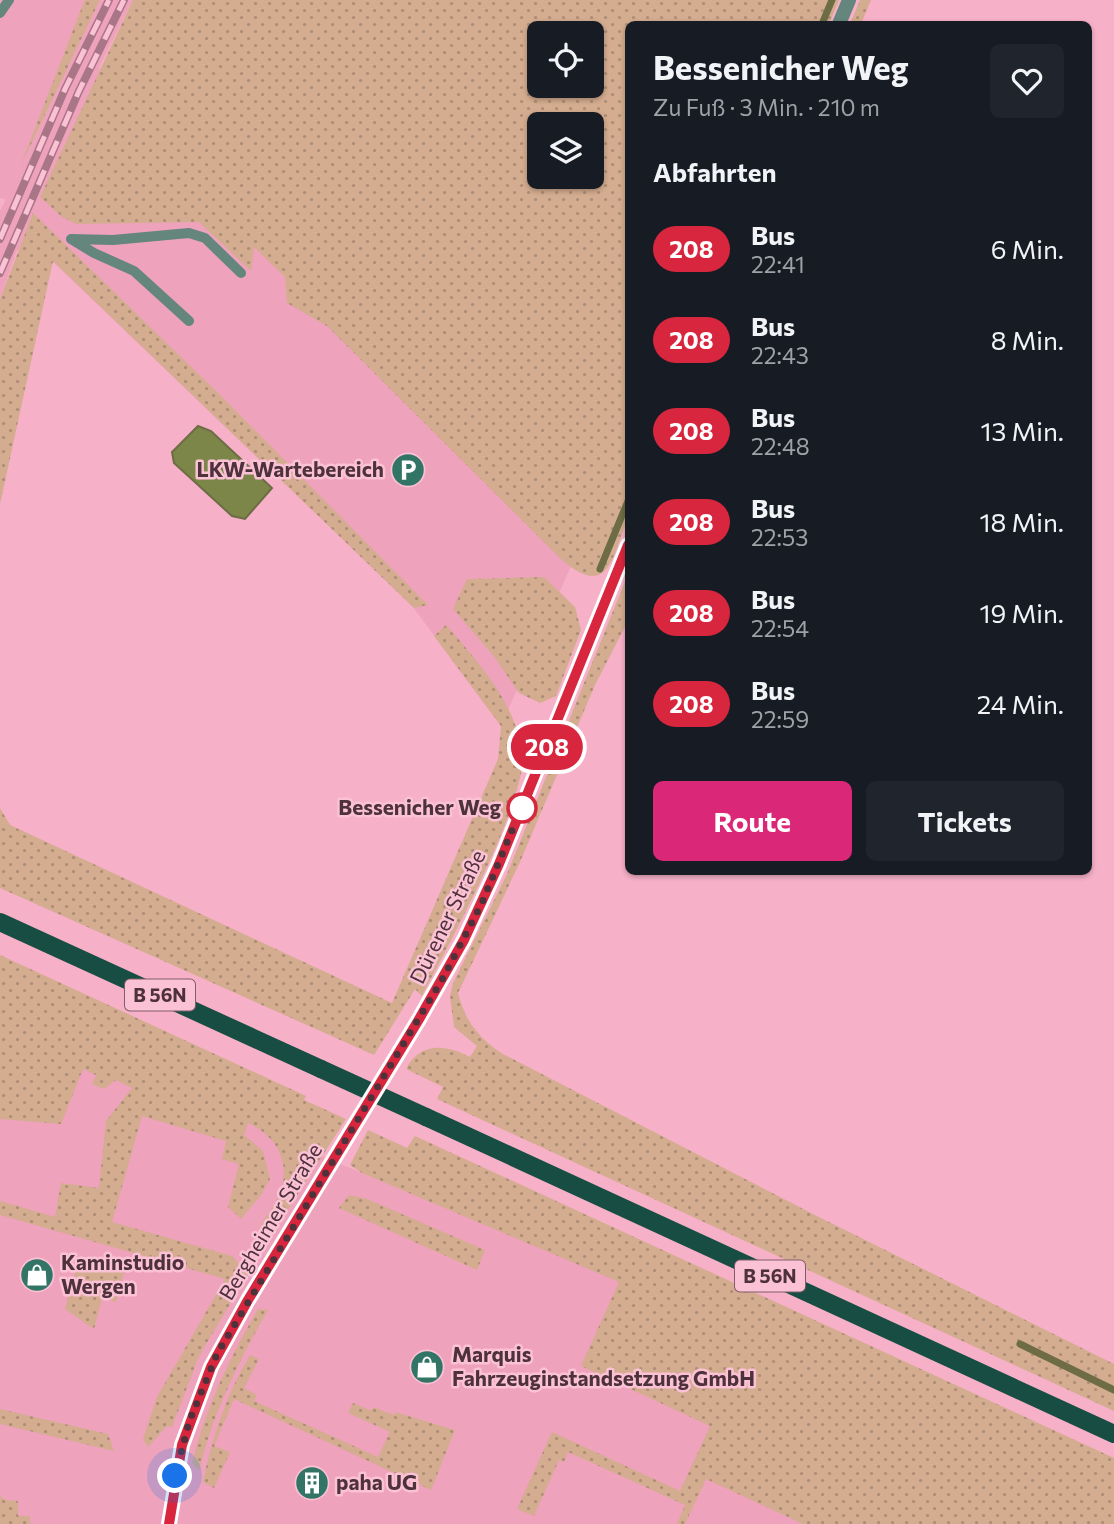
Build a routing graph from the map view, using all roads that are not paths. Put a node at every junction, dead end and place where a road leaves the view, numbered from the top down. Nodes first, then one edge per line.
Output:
1 (9, 0) edge
2 (849, 0) edge
3 (0, 13) edge
4 (840, 21) edge
5 (241, 273) dead end
6 (189, 321) dead end
7 (625, 552) edge
8 (0, 922) edge
9 (346, 1140) joint
10 (1114, 1434) edge
11 (169, 1524) edge

1 - 3 lane
2 - 4 street
5 - 6 lane
7 - 9 street, Dürener Straße
8 - 10 main road, B 56N, bridge
9 - 11 street, Bergheimer Straße

